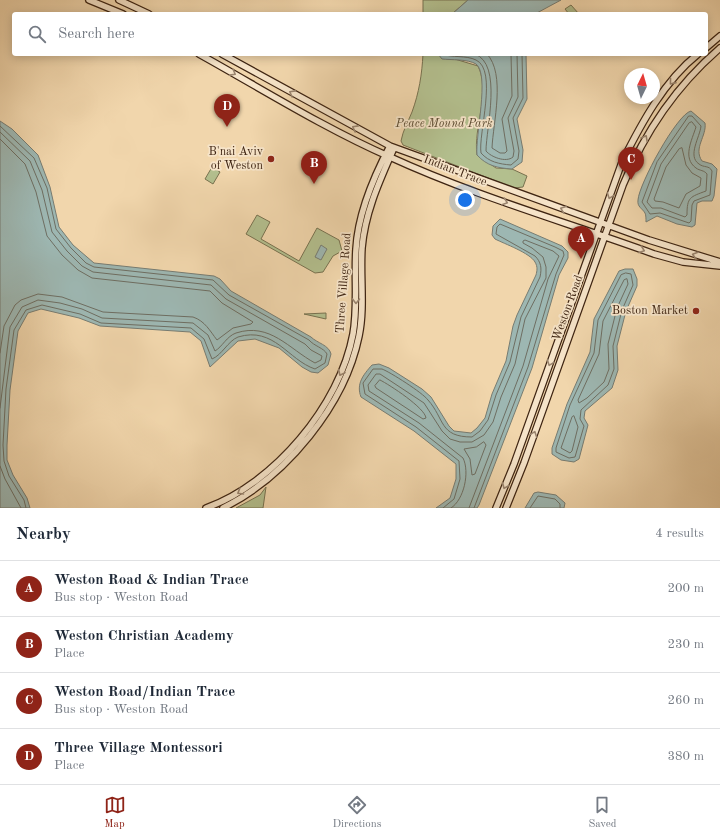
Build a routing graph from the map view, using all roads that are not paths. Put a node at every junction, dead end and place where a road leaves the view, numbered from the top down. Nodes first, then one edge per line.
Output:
1 (89, 0) edge
2 (119, 0) edge
3 (118, 12) edge
4 (145, 12) edge
5 (720, 36) edge
6 (708, 46) edge
7 (720, 48) edge
8 (203, 56) edge
9 (226, 56) edge
10 (696, 56) edge
11 (392, 147) junction
12 (388, 156) junction
13 (600, 222) junction
14 (609, 226) junction
15 (596, 234) junction
16 (606, 237) junction
17 (720, 262) edge
18 (720, 266) edge
19 (206, 508) edge
20 (223, 508) edge
21 (496, 508) edge
22 (506, 508) edge

1 - 3 main road
2 - 4 main road
5 - 6 main road
14 -> 7 main road, Weston Road
8 -> 12 main road, Indian Trace
11 -> 9 main road, Indian Trace
10 -> 13 main road, Weston Road
11 - 12 main road, Three Village Road
13 -> 11 main road, Indian Trace
12 -> 15 main road, Indian Trace
12 -> 19 main road, Three Village Road
12 - 20 main road, Three Village Road
13 - 14 main road, Indian Trace
13 - 15 main road, Weston Road
14 - 16 main road, Weston Road
17 -> 14 main road, Indian Trace
15 - 16 main road, Indian Trace
15 -> 21 main road, Weston Road
16 -> 18 main road, Indian Trace
22 -> 16 main road, Weston Road

